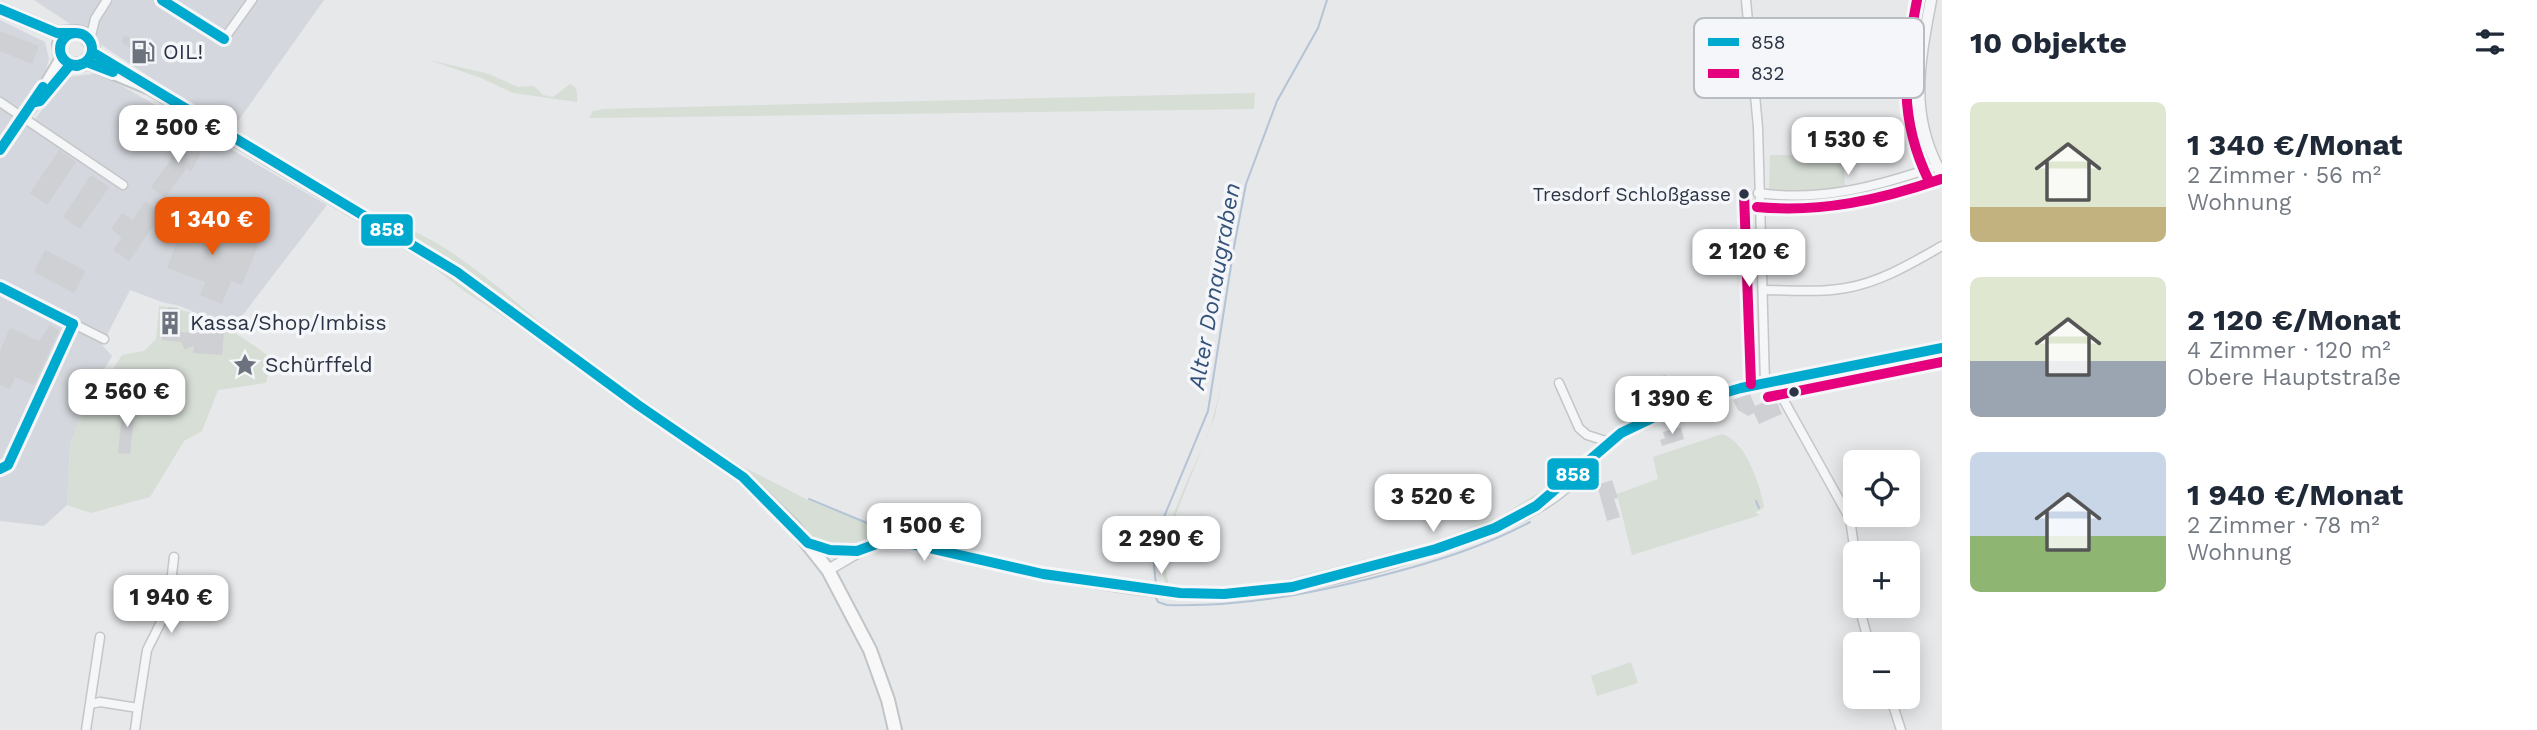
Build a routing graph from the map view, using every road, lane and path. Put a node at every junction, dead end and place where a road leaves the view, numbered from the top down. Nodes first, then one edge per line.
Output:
1 (107, 0) edge
2 (162, 0) edge
3 (252, 0) edge
4 (1746, 0) edge
5 (1931, 0) edge
6 (0, 9) edge
7 (1748, 18) edge
8 (95, 19) junction
9 (67, 37) junction
10 (1924, 46) edge
11 (90, 51) junction
12 (66, 62) junction
13 (1755, 98) edge
14 (1919, 98) edge
15 (0, 102) edge
16 (23, 118) junction
17 (0, 150) edge
18 (1940, 171) edge
19 (122, 185) dead end
20 (1758, 194) junction
21 (1942, 246) edge
22 (0, 287) edge
23 (1763, 290) junction
24 (73, 324) junction
25 (104, 339) dead end
26 (1942, 348) edge
27 (1769, 382) junction
28 (1559, 383) dead end
29 (1609, 442) junction
30 (0, 469) edge
31 (1853, 541) edge
32 (808, 543) junction
33 (858, 551) junction
34 (174, 557) dead end
35 (828, 570) junction
36 (100, 637) dead end
37 (90, 704) junction
38 (138, 708) junction
39 (1894, 709) edge
40 (86, 730) edge
41 (135, 730) edge
42 (895, 730) edge
43 (1901, 730) edge

1 - 8 street
2 - 3 street
4 - 7 street
5 - 10 street
6 - 9 main road
8 - 9 street
8 - 11 street
9 - 11 main road
9 - 12 main road
11 - 12 main road
11 - 32 main road
12 - 16 main road
13 - 20 street
14 - 18 street
15 - 16 street
16 - 17 main road
16 - 19 street
18 - 20 street
20 - 23 street
21 - 23 street
22 - 24 street
23 - 27 street
24 - 25 street
24 - 30 street
26 - 27 street
27 - 29 street
27 - 31 street
28 - 29 street
29 - 33 street
32 - 33 main road
32 - 35 main road
33 - 35 street
34 - 38 street
35 - 42 main road
36 - 37 street
37 - 38 street
37 - 40 street
38 - 41 street
39 - 43 street

